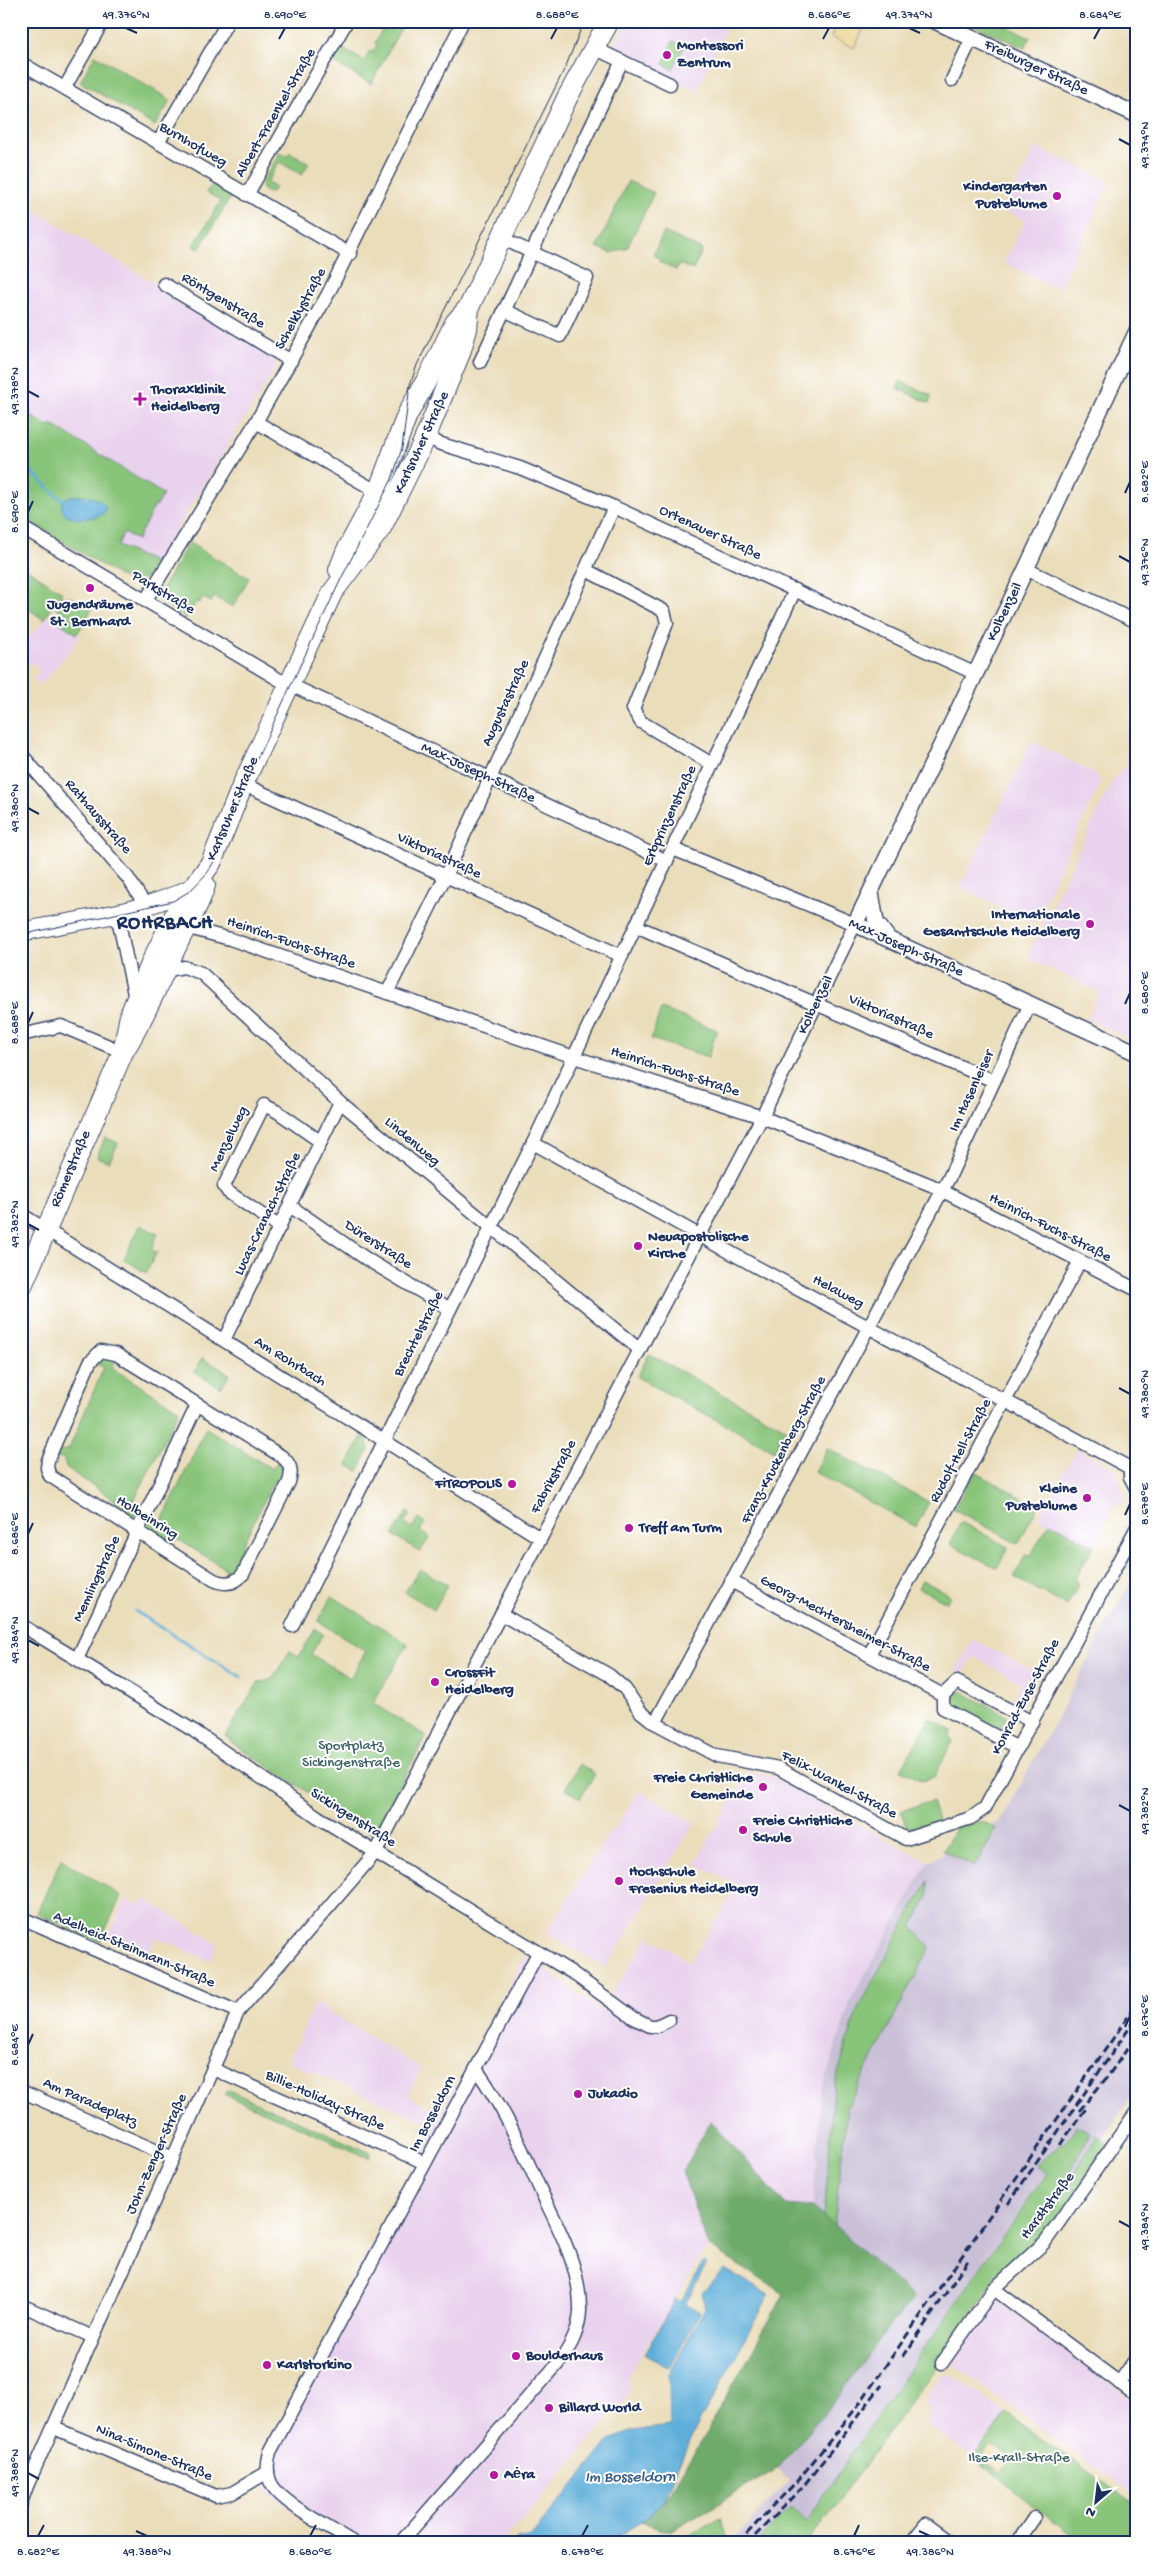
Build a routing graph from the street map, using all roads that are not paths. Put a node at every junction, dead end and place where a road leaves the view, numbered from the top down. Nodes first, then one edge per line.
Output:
1 (104, 21) edge
2 (228, 21) edge
3 (347, 21) edge
4 (464, 21) edge
5 (594, 21) edge
6 (609, 21) edge
7 (935, 21) edge
8 (972, 38) junction
9 (594, 48) junction
10 (622, 61) junction
11 (21, 63) edge
12 (952, 80) dead end
13 (670, 84) dead end
14 (65, 87) junction
15 (567, 98) junction
16 (1137, 115) edge
17 (158, 143) junction
18 (247, 195) junction
19 (501, 238) junction
20 (531, 252) junction
21 (350, 254) junction
22 (164, 284) dead end
23 (469, 307) junction
24 (504, 310) junction
25 (1137, 330) edge
26 (1133, 350) edge
27 (291, 361) junction
28 (480, 362) dead end
29 (430, 376) junction
30 (256, 422) junction
31 (427, 435) junction
32 (378, 492) junction
33 (614, 507) junction
34 (21, 527) edge
35 (586, 570) junction
36 (1026, 570) junction
37 (795, 590) junction
38 (332, 593) junction
39 (145, 601) junction
40 (1137, 622) edge
41 (976, 674) junction
42 (289, 684) junction
43 (21, 754) edge
44 (712, 764) junction
45 (489, 778) junction
46 (243, 784) junction
47 (673, 849) junction
48 (667, 861) junction
49 (211, 863) junction
50 (445, 877) junction
51 (192, 887) junction
52 (871, 893) junction
53 (146, 906) junction
54 (109, 914) junction
55 (855, 924) junction
56 (636, 926) junction
57 (186, 927) junction
58 (21, 932) edge
59 (888, 939) junction
60 (622, 956) junction
61 (165, 971) junction
62 (387, 992) junction
63 (136, 1001) junction
64 (817, 1002) junction
65 (1030, 1004) junction
66 (21, 1035) edge
67 (123, 1052) junction
68 (1137, 1054) edge
69 (574, 1056) junction
70 (994, 1081) junction
71 (340, 1102) junction
72 (762, 1117) junction
73 (321, 1142) junction
74 (533, 1143) junction
75 (942, 1191) junction
76 (290, 1206) junction
77 (21, 1214) edge
78 (280, 1227) junction
79 (490, 1228) junction
80 (45, 1230) junction
81 (700, 1236) junction
82 (1080, 1261) junction
83 (21, 1288) edge
84 (1137, 1290) edge
85 (450, 1309) junction
86 (869, 1326) junction
87 (224, 1340) junction
88 (640, 1350) junction
89 (1005, 1401) junction
90 (197, 1405) junction
91 (384, 1439) junction
92 (1133, 1465) edge
93 (1137, 1490) edge
94 (1137, 1527) edge
95 (137, 1531) junction
96 (540, 1538) junction
97 (731, 1581) junction
98 (501, 1614) junction
99 (21, 1625) edge
100 (292, 1626) dead end
101 (869, 1655) junction
102 (76, 1659) junction
103 (943, 1695) junction
104 (1032, 1722) junction
105 (654, 1723) junction
106 (1018, 1748) junction
107 (906, 1839) joint
108 (376, 1852) junction
109 (21, 1926) edge
110 (538, 1953) junction
111 (238, 2012) junction
112 (669, 2020) dead end
113 (212, 2069) junction
114 (476, 2069) junction
115 (21, 2091) edge
116 (1137, 2111) edge
117 (173, 2158) junction
118 (425, 2163) junction
119 (994, 2289) junction
120 (21, 2305) edge
121 (93, 2337) junction
122 (1137, 2358) edge
123 (942, 2363) dead end
124 (1119, 2383) junction
125 (1137, 2396) edge
126 (54, 2428) junction
127 (268, 2472) junction
128 (24, 2484) edge
129 (21, 2503) edge
130 (1034, 2518) dead end
131 (354, 2543) edge
132 (400, 2543) edge
133 (911, 2543) edge
134 (952, 2543) edge
135 (1017, 2543) edge

1 - 14 street
2 - 17 street
3 - 18 street, Albert-Fraenkel-Straße
4 - 21 street, Schelklystraße
5 - 15 main road, Karlsruher Straße
6 - 9 main road, Karlsruher Straße
7 - 8 street, Freiburger Straße
8 - 12 street
8 - 16 street, Freiburger Straße
9 - 10 street
9 - 15 main road, Karlsruher Straße
10 - 13 street
10 - 20 street
11 - 14 street, Burnhofweg
14 - 17 street, Burnhofweg
15 - 19 main road, Karlsruher Straße
17 - 18 street, Burnhofweg
18 - 21 street, Burnhofweg
19 - 20 street
19 - 23 main road, Karlsruher Straße
20 - 24 street
20 - 24 street
21 - 27 street, Schelklystraße
22 - 27 street, Röntgenstraße
23 - 29 main road, Karlsruher Straße
23 - 31 main road, Karlsruher Straße
24 - 28 street
25 - 26 street, Kolbenzeil
26 - 36 street, Kolbenzeil
27 - 30 street, Schelklystraße
29 - 31 main road
29 - 32 main road, Karlsruher Straße
30 - 32 street
30 - 39 street, Schelklystraße
31 - 33 street, Ortenauer Straße
31 - 38 main road, Karlsruher Straße
32 - 38 main road, Karlsruher Straße
33 - 35 street, Augustastraße
33 - 37 street, Ortenauer Straße
34 - 39 street, Parkstraße
35 - 44 street
35 - 45 street, Augustastraße
36 - 40 street
36 - 41 street, Kolbenzeil
37 - 41 street, Ortenauer Straße
37 - 44 street, Erbprinzenstraße
38 - 42 main road, Karlsruher Straße
39 - 42 street, Parkstraße
41 - 52 street, Kolbenzeil
42 - 45 street, Max-Joseph-Straße
42 - 46 main road, Karlsruher Straße
43 - 53 street, Rathausstraße
44 - 47 street, Erbprinzenstraße
45 - 48 street, Max-Joseph-Straße
45 - 50 street, Augustastraße
46 - 49 main road, Karlsruher Straße
46 - 50 street, Viktoriastraße
47 - 48 street, Erbprinzenstraße
47 - 55 street, Max-Joseph-Straße
48 - 56 street, Erbprinzenstraße
49 - 51 main road, Karlsruher Straße
49 - 57 main road, Römerstraße
50 - 60 street, Viktoriastraße
50 - 62 street, Augustastraße
51 - 53 main road, Karlsruher Straße
51 - 63 main road, Römerstraße
52 - 55 street, Kolbenzeil
52 - 59 street
53 - 54 main road, Karlsruher Straße
54 - 58 main road, Karlsruher Straße
54 - 63 street
55 - 59 street, Max-Joseph-Straße
55 - 64 street, Kolbenzeil
56 - 60 street, Erbprinzenstraße
56 - 64 street, Viktoriastraße
57 - 61 main road, Römerstraße
57 - 62 street, Heinrich-Fuchs-Straße
59 - 65 street, Max-Joseph-Straße
60 - 69 street, Erbprinzenstraße
61 - 67 main road, Römerstraße
61 - 71 street, Lindenweg
62 - 69 street, Heinrich-Fuchs-Straße
63 - 67 main road, Römerstraße
64 - 70 street, Viktoriastraße
64 - 72 street, Kolbenzeil
65 - 68 street, Max-Joseph-Straße
65 - 70 street, Im Hasenleiser
66 - 67 street
67 - 80 main road, Römerstraße
69 - 72 street, Heinrich-Fuchs-Straße
69 - 74 street, Brechtelstraße
70 - 75 street, Im Hasenleiser
71 - 73 street, Lucas-Cranach-Straße
71 - 79 street, Lindenweg
72 - 75 street, Heinrich-Fuchs-Straße
72 - 81 street, Fabrikstraße
73 - 76 street, Lucas-Cranach-Straße
73 - 78 street, Menzelweg
74 - 79 street, Brechtelstraße
74 - 81 street, Helaweg
75 - 82 street, Heinrich-Fuchs-Straße
75 - 86 street, Franz-Kruckenberg-Straße
76 - 78 street, Lucas-Cranach-Straße
76 - 85 street, Dürerstraße
77 - 80 street, Am Rohrbach
78 - 87 street, Lucas-Cranach-Straße
79 - 85 street, Brechtelstraße
79 - 88 street, Lindenweg
80 - 83 main road, Römerstraße
80 - 87 street, Am Rohrbach
81 - 86 street, Helaweg
81 - 88 street, Fabrikstraße
82 - 84 street, Heinrich-Fuchs-Straße
82 - 89 street, Rudolf-Hell-Straße
85 - 91 street, Brechtelstraße
86 - 89 street, Helaweg
86 - 97 street, Franz-Kruckenberg-Straße
87 - 91 street, Am Rohrbach
88 - 96 street, Fabrikstraße
89 - 92 street, Helaweg
89 - 101 street, Rudolf-Hell-Straße
90 - 95 street, Memlingstraße
90 - 95 street, Holbeinring
90 - 95 street, Holbeinring
91 - 96 street, Am Rohrbach
91 - 100 street, Brechtelstraße
92 - 93 street
94 - 104 street, Konrad-Zuse-Straße
95 - 102 street, Memlingstraße
96 - 98 street, Fabrikstraße
97 - 101 street, Georg-Mechtersheimer-Straße
97 - 105 street, Franz-Kruckenberg-Straße
98 - 105 street, Felix-Wankel-Straße
98 - 108 street, Fabrikstraße
99 - 102 street, Sickingenstraße
101 - 103 street, Georg-Mechtersheimer-Straße
102 - 108 street, Sickingenstraße
103 - 104 street
103 - 106 street
104 - 106 street, Konrad-Zuse-Straße
105 - 107 street, Felix-Wankel-Straße
106 - 107 street, Konrad-Zuse-Straße
108 - 110 street, Sickingenstraße
108 - 111 street, John-Zenger-Straße
109 - 111 street, Adelheid-Steinmann-Straße
110 - 112 street, Sickingenstraße
110 - 114 street, Im Bosseldorn
111 - 113 street, John-Zenger-Straße
113 - 117 street, John-Zenger-Straße
113 - 118 street, Billie-Holiday-Straße
114 - 118 street, Im Bosseldorn
114 - 132 street, Im Bosseldorn
115 - 117 street, Am Paradeplatz
116 - 119 street, Hardtstraße
117 - 121 street, John-Zenger-Straße
118 - 127 street, Im Bosseldorn
119 - 123 street, Hardtstraße
119 - 124 street
120 - 121 street
121 - 126 street, John-Zenger-Straße
122 - 124 street
124 - 125 street
126 - 127 street, Nina-Simone-Straße
126 - 128 street, John-Zenger-Straße
127 - 131 street
128 - 129 street, John-Zenger-Straße
130 - 135 street
133 - 134 street

